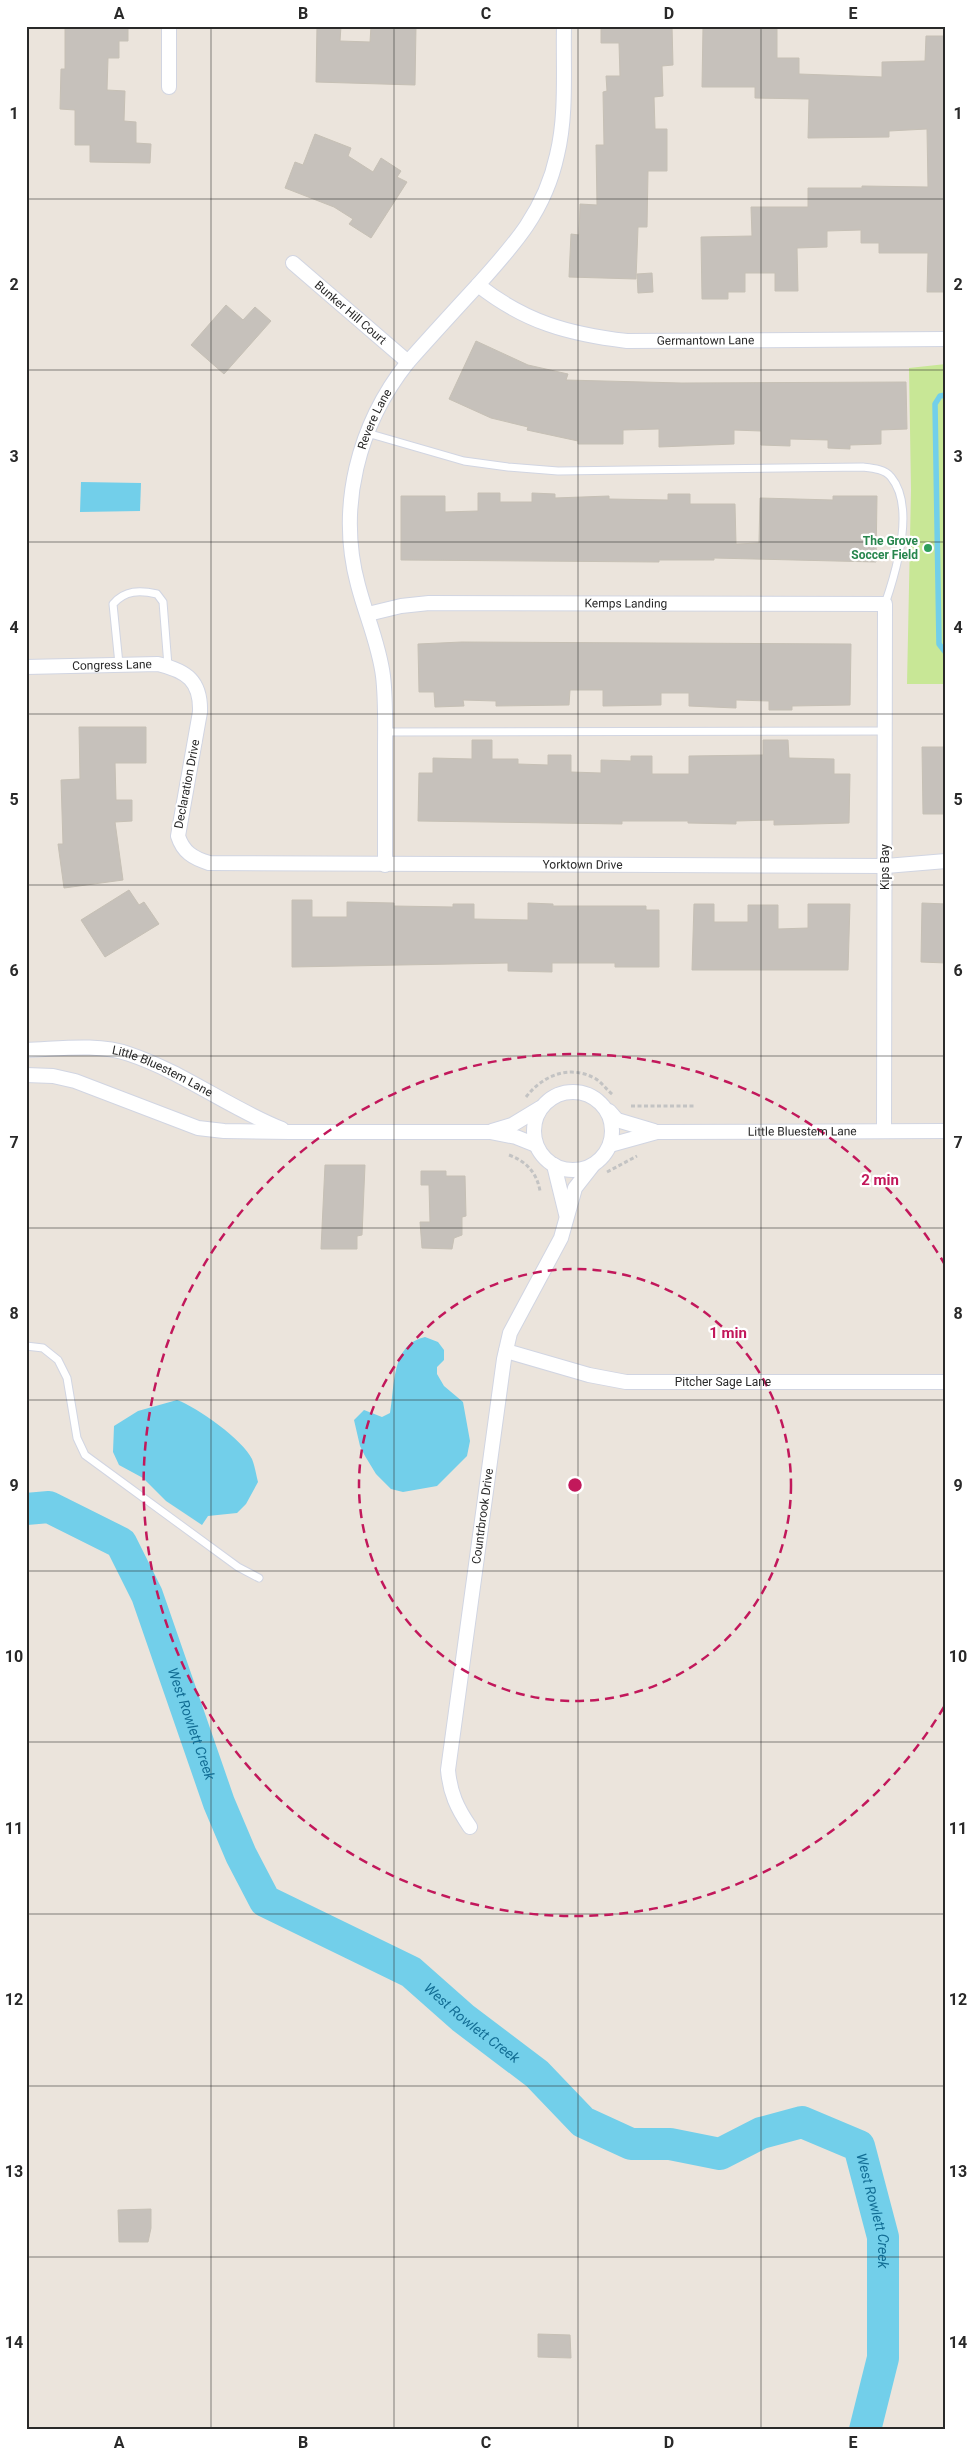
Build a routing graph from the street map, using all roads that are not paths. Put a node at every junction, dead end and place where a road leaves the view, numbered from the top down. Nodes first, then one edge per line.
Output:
1 (169, 26) edge
2 (564, 26) edge
3 (169, 87) dead end
4 (293, 263) dead end
5 (478, 284) junction
6 (946, 339) edge
7 (408, 362) junction
8 (366, 432) junction
9 (885, 604) junction
10 (368, 614) junction
11 (119, 664) junction
12 (168, 666) junction
13 (26, 668) edge
14 (193, 680) joint
15 (886, 731) junction
16 (385, 732) junction
17 (946, 861) edge
18 (219, 864) joint
19 (385, 865) junction
20 (886, 866) junction
21 (26, 1050) edge
22 (26, 1075) edge
23 (541, 1108) junction
24 (606, 1108) junction
25 (884, 1131) junction
26 (946, 1131) edge
27 (290, 1132) junction
28 (490, 1132) junction
29 (657, 1132) junction
30 (536, 1145) junction
31 (610, 1145) junction
32 (554, 1165) junction
33 (593, 1165) junction
34 (566, 1215) junction
35 (26, 1346) edge
36 (506, 1351) junction
37 (946, 1382) edge
38 (259, 1578) dead end
39 (470, 1827) dead end

1 - 3 street
2 - 5 street, Revere Lane
4 - 7 street, Bunker Hill Court
5 - 6 street, Germantown Lane
5 - 7 street, Revere Lane
7 - 8 street, Revere Lane
8 - 9 lane
8 - 10 street, Revere Lane
9 - 10 street, Kemps Landing
9 - 15 street, Kips Bay
10 - 16 street, Revere Lane
11 - 12 street, Congress Lane
11 - 12 lane
11 - 13 street, Congress Lane
12 - 14 street, Congress Lane
14 - 18 street, Declaration Drive
15 - 16 lane
15 - 20 street, Kips Bay
16 - 19 street, Revere Lane
17 - 20 street, Yorktown Drive
18 - 19 street, Yorktown Drive
19 - 20 street, Yorktown Drive
20 - 25 street, Kips Bay
21 - 27 street, Little Bluestem Lane
22 - 27 street, Little Bluestem Lane
23 - 24 street
23 - 28 street, Little Bluestem Lane
23 - 30 street
24 - 29 street, Little Bluestem Lane
24 - 31 street
25 - 26 street, Little Bluestem Lane
25 - 29 street, Little Bluestem Lane
27 - 28 street, Little Bluestem Lane
28 - 30 street, Little Bluestem Lane
29 - 31 street, Little Bluestem Lane
30 - 32 street
31 - 33 street
32 - 33 street
32 - 34 street, Countrbrook Drive
33 - 34 street, Countrbrook Drive
34 - 36 street, Countrbrook Drive
35 - 38 lane
36 - 37 street, Pitcher Sage Lane
36 - 39 street, Countrbrook Drive

